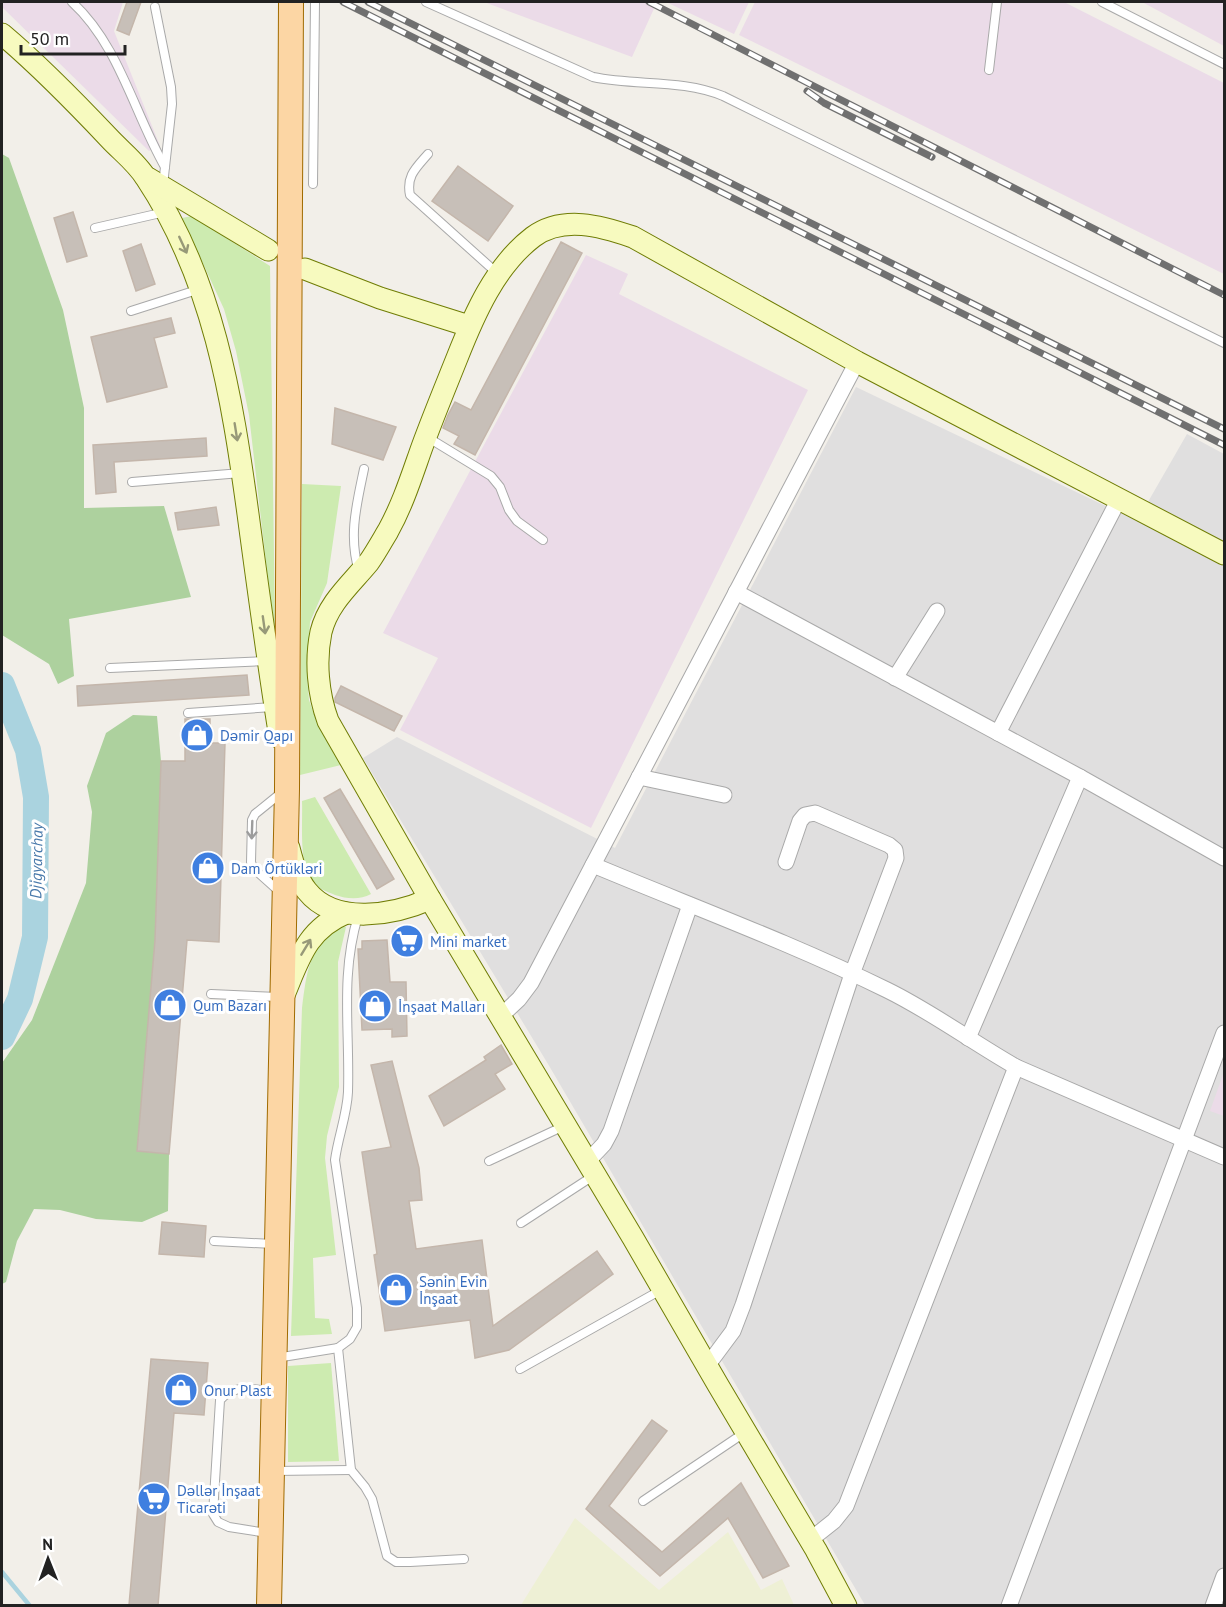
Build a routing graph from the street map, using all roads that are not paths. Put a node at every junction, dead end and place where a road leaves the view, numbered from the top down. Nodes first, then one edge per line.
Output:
1 (72, 2) edge
2 (291, 2) edge
3 (315, 2) edge
4 (426, 2) edge
5 (997, 2) edge
6 (1102, 2) edge
7 (154, 7) dead end
8 (302, 29) junction
9 (2, 34) edge
10 (1224, 64) edge
11 (989, 70) dead end
12 (428, 154) dead end
13 (145, 176) junction
14 (164, 177) junction
15 (313, 184) dead end
16 (166, 211) junction
17 (95, 228) dead end
18 (268, 250) dead end
19 (305, 269) dead end
20 (499, 274) junction
21 (202, 289) junction
22 (131, 311) dead end
23 (469, 326) junction
24 (1224, 343) edge
25 (857, 362) junction
26 (426, 436) junction
27 (364, 469) dead end
28 (242, 473) junction
29 (132, 482) dead end
30 (1119, 499) junction
31 (543, 540) dead end
32 (1224, 554) edge
33 (360, 572) junction
34 (736, 592) junction
35 (937, 611) dead end
36 (269, 661) junction
37 (110, 668) dead end
38 (896, 678) junction
39 (274, 706) junction
40 (188, 713) dead end
41 (999, 733) junction
42 (639, 777) junction
43 (1080, 777) junction
44 (287, 789) junction
45 (724, 795) dead end
46 (286, 841) junction
47 (1224, 858) edge
48 (786, 862) dead end
49 (593, 865) junction
50 (285, 897) junction
51 (430, 899) junction
52 (690, 905) junction
53 (353, 913) junction
54 (852, 974) junction
55 (211, 994) dead end
56 (283, 997) junction
57 (501, 1016) junction
58 (1224, 1033) edge
59 (968, 1038) junction
60 (1016, 1067) junction
61 (565, 1125) junction
62 (1185, 1140) junction
63 (1224, 1157) edge
64 (489, 1161) dead end
65 (591, 1169) junction
66 (521, 1223) dead end
67 (214, 1241) dead end
68 (277, 1244) junction
69 (663, 1289) junction
70 (338, 1348) junction
71 (275, 1359) junction
72 (707, 1366) junction
73 (520, 1370) dead end
74 (274, 1391) junction
75 (746, 1432) junction
76 (351, 1470) junction
77 (272, 1471) junction
78 (643, 1501) dead end
79 (271, 1534) junction
80 (810, 1540) junction
81 (464, 1558) dead end
82 (1224, 1576) edge
83 (269, 1605) edge
84 (846, 1605) edge
85 (1009, 1605) edge
86 (1214, 1605) edge

1 - 14 lane
2 - 8 main road
3 - 8 lane
4 - 24 lane
5 - 11 lane
6 - 10 lane
7 - 14 lane
8 - 15 lane
8 - 44 main road
9 - 13 main road
12 - 20 lane
13 - 14 main road
13 - 16 main road
14 - 18 main road
16 - 17 lane
16 -> 21 main road
19 - 23 main road
20 - 23 main road
20 - 25 main road
21 - 22 lane
21 -> 28 main road
23 - 26 main road
25 - 30 main road
25 - 34 street
26 - 31 lane
26 - 33 main road
27 - 33 lane
28 - 29 lane
28 -> 36 main road
30 - 32 main road
30 - 41 street
33 - 51 main road
34 - 38 street
34 - 42 street
35 - 38 street
36 - 37 lane
36 - 39 main road
38 - 41 street
39 - 40 lane
39 - 44 main road
41 - 43 street
42 - 45 street
42 - 49 street
43 - 47 street
43 - 59 street
44 - 46 main road
44 -> 50 lane
46 - 50 main road
46 - 53 main road
48 - 54 street
49 - 52 street
49 - 57 street
50 - 56 main road
51 - 53 main road
51 - 57 main road
52 - 54 street
52 - 65 street
56 -> 53 main road
53 - 70 lane
54 - 59 street
54 - 72 street
55 - 56 lane
56 - 68 main road
57 - 61 main road
58 - 62 street
59 - 60 street
60 - 62 street
60 - 80 street
61 - 64 lane
61 - 65 main road
62 - 63 street
62 - 85 street
65 - 66 lane
65 - 69 main road
67 - 68 lane
68 - 71 main road
69 - 72 main road
69 - 73 lane
70 - 71 lane
70 - 76 lane
71 - 74 main road
72 - 75 main road
74 - 77 main road
74 - 79 lane
75 - 78 lane
75 - 80 main road
76 - 77 lane
76 - 81 lane
77 - 79 main road
79 - 83 main road
80 - 84 main road
82 - 86 street

